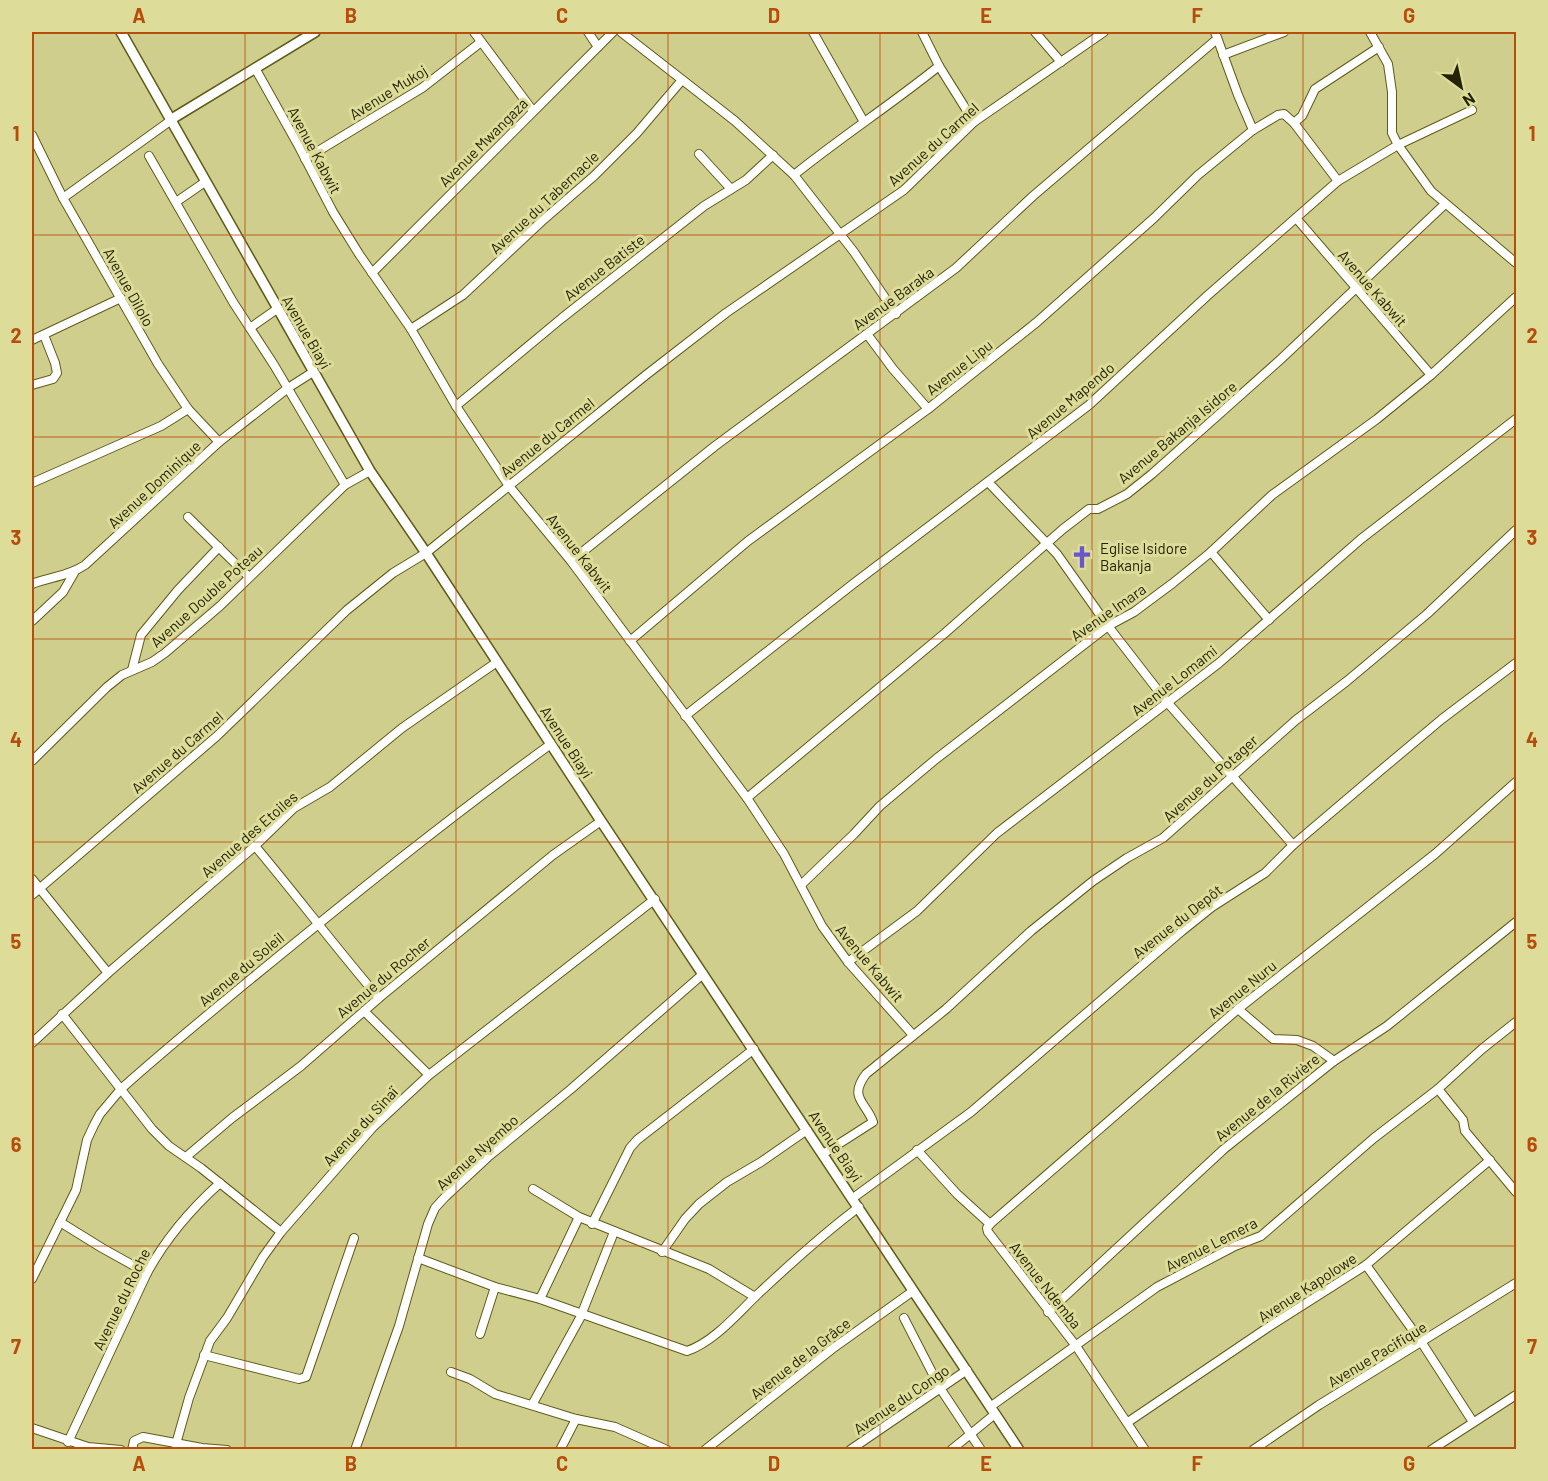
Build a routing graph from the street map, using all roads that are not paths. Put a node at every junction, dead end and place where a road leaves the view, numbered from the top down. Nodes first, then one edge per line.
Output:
1 (120, 32) edge
2 (315, 32) edge
3 (474, 32) edge
4 (588, 32) edge
5 (613, 32) edge
6 (621, 32) edge
7 (813, 32) edge
8 (922, 32) edge
9 (1035, 32) edge
10 (1104, 32) edge
11 (1284, 32) edge
12 (1370, 32) edge
13 (1216, 35) edge
14 (481, 42) junction
15 (598, 47) junction
16 (1379, 47) junction
17 (1223, 55) junction
18 (1061, 62) junction
19 (939, 66) junction
20 (255, 68) junction
21 (682, 80) junction
22 (1472, 110) dead end
23 (533, 111) junction
24 (170, 120) junction
25 (864, 122) junction
26 (974, 122) junction
27 (1294, 123) junction
28 (1253, 130) junction
29 (32, 135) edge
30 (1398, 145) junction
31 (699, 154) dead end
32 (773, 154) junction
33 (149, 156) dead end
34 (305, 159) junction
35 (794, 175) junction
36 (1338, 181) junction
37 (205, 182) junction
38 (731, 189) junction
39 (63, 198) junction
40 (176, 202) junction
41 (1445, 204) junction
42 (1296, 218) junction
43 (839, 234) junction
44 (1516, 263) edge
45 (372, 273) junction
46 (1356, 290) junction
47 (1516, 297) edge
48 (121, 298) junction
49 (277, 309) junction
50 (896, 314) junction
51 (250, 328) junction
52 (411, 329) junction
53 (867, 334) junction
54 (44, 335) junction
55 (32, 340) edge
56 (313, 372) junction
57 (1431, 375) junction
58 (32, 385) edge
59 (288, 388) junction
60 (456, 406) junction
61 (188, 409) junction
62 (928, 409) junction
63 (1516, 418) edge
64 (219, 442) junction
65 (370, 471) junction
66 (988, 482) junction
67 (32, 483) edge
68 (345, 485) junction
69 (508, 486) junction
70 (188, 517) dead end
71 (1516, 530) edge
72 (1046, 543) junction
73 (219, 547) junction
74 (1210, 552) junction
75 (426, 553) junction
76 (571, 561) junction
77 (74, 573) junction
78 (249, 577) junction
79 (32, 584) edge
80 (1269, 620) junction
81 (32, 621) edge
82 (1108, 626) junction
83 (630, 641) junction
84 (497, 662) junction
85 (1516, 663) edge
86 (132, 670) junction
87 (1167, 702) junction
88 (685, 716) junction
89 (551, 744) junction
90 (32, 761) edge
91 (1233, 775) junction
92 (1516, 782) edge
93 (747, 798) junction
94 (601, 821) junction
95 (1293, 845) junction
96 (255, 846) junction
97 (32, 879) edge
98 (802, 884) junction
99 (39, 889) junction
100 (32, 895) edge
101 (654, 899) junction
102 (1516, 922) edge
103 (318, 924) junction
104 (848, 962) junction
105 (108, 973) junction
106 (703, 974) junction
107 (379, 998) junction
108 (1238, 1009) junction
109 (364, 1011) junction
110 (62, 1014) junction
111 (1516, 1022) edge
112 (913, 1035) junction
113 (32, 1043) edge
114 (754, 1049) junction
115 (1334, 1061) junction
116 (429, 1075) junction
117 (121, 1089) junction
118 (1438, 1089) junction
119 (807, 1130) junction
120 (917, 1150) junction
121 (823, 1154) junction
122 (186, 1158) junction
123 (1490, 1160) junction
124 (220, 1183) junction
125 (533, 1189) dead end
126 (1516, 1192) edge
127 (853, 1198) junction
128 (859, 1207) junction
129 (579, 1217) junction
130 (60, 1222) junction
131 (592, 1224) junction
132 (990, 1224) junction
133 (281, 1232) junction
134 (614, 1232) junction
135 (354, 1238) dead end
136 (662, 1252) junction
137 (418, 1258) junction
138 (1366, 1265) junction
139 (147, 1273) junction
140 (32, 1279) edge
141 (1516, 1283) edge
142 (495, 1287) junction
143 (914, 1291) junction
144 (755, 1297) junction
145 (540, 1299) junction
146 (1048, 1312) junction
147 (581, 1315) junction
148 (904, 1317) dead end
149 (480, 1334) dead end
150 (1422, 1343) junction
151 (1076, 1346) junction
152 (204, 1355) junction
153 (967, 1370) junction
154 (451, 1372) dead end
155 (940, 1388) junction
156 (1516, 1395) edge
157 (532, 1406) junction
158 (992, 1410) junction
159 (576, 1419) junction
160 (1128, 1422) junction
161 (1473, 1422) junction
162 (32, 1428) edge
163 (971, 1433) junction
164 (68, 1442) junction
165 (176, 1444) junction
166 (121, 1449) edge
167 (132, 1449) edge
168 (227, 1449) edge
169 (355, 1449) edge
170 (560, 1449) edge
171 (667, 1449) edge
172 (705, 1449) edge
173 (850, 1449) edge
174 (951, 1449) edge
175 (981, 1449) edge
176 (1019, 1449) edge
177 (1145, 1449) edge
178 (1253, 1449) edge
179 (1431, 1449) edge

1 - 24 street, Avenue Biayi
2 - 20 street
3 - 14 street
4 - 15 street
5 - 15 street, Avenue Mwangaza
6 - 21 street
7 - 25 street
8 - 19 street
9 - 18 street
10 - 18 street, Avenue du Carmel
11 - 17 street
12 - 16 street
13 - 17 street
13 - 50 street, Avenue Baraka
14 - 23 street
14 - 34 street, Avenue Mukoj
15 - 23 street, Avenue Mwangaza
16 - 27 street
16 - 30 street
17 - 28 street
18 - 26 street, Avenue du Carmel
19 - 25 street
19 - 26 street
20 - 24 street
20 - 34 street, Avenue Kabwit
21 - 32 street
21 - 52 street, Avenue du Tabernacle
22 - 30 street, Avenue Mapendo
23 - 45 street, Avenue Mwangaza
24 - 37 street, Avenue Biayi
24 - 39 street
25 - 35 street
26 - 43 street, Avenue du Carmel
27 - 28 street, Avenue Lipu
27 - 36 street
28 - 62 street, Avenue Lipu
29 - 39 street, Avenue Dilolo
30 - 36 street, Avenue Mapendo
30 - 41 street
31 - 38 street
32 - 35 street
32 - 38 street, Avenue Batiste
33 - 40 street
34 - 45 street, Avenue Kabwit
35 - 43 street
36 - 42 street, Avenue Mapendo
37 - 40 street
37 - 49 street, Avenue Biayi
38 - 60 street, Avenue Batiste
39 - 48 street, Avenue Dilolo
40 - 51 street
41 - 44 street
41 - 46 street, Avenue Bakanja Isidore
42 - 46 street, Avenue Kabwit
42 - 66 street, Avenue Mapendo
43 - 50 street
43 - 69 street, Avenue du Carmel
45 - 52 street, Avenue Kabwit
46 - 57 street, Avenue Kabwit
46 - 72 street, Avenue Bakanja Isidore
47 - 57 street, Avenue Imara
48 - 54 street
48 - 61 street, Avenue Dilolo
49 - 51 street
49 - 56 street, Avenue Biayi
50 - 53 street, Avenue Baraka
51 - 59 street
52 - 60 street, Avenue Kabwit
53 - 62 street
53 - 76 street, Avenue Baraka
54 - 55 street
54 - 58 street
56 - 59 street, Avenue Dominique
56 - 65 street, Avenue Biayi
57 - 74 street, Avenue Imara
59 - 64 street, Avenue Dominique
59 - 68 street
60 - 69 street, Avenue Kabwit
61 - 64 street, Avenue Dilolo
61 - 67 street
62 - 83 street, Avenue Lipu
63 - 80 street, Avenue Lomami
64 - 77 street, Avenue Dominique
65 - 68 street, Avenue Double Poteau
65 - 75 street, Avenue Biayi
66 - 72 street
66 - 88 street, Avenue Mapendo
68 - 78 street, Avenue Double Poteau
69 - 75 street, Avenue du Carmel
69 - 76 street, Avenue Kabwit
70 - 73 street
71 - 91 street, Avenue du Potager
72 - 82 street
72 - 93 street, Avenue Bakanja Isidore
73 - 78 street
73 - 86 street
74 - 80 street
74 - 82 street, Avenue Imara
75 - 84 street, Avenue Biayi
75 - 99 street, Avenue du Carmel
76 - 83 street, Avenue Kabwit
77 - 79 street, Avenue Dominique
77 - 81 street
78 - 86 street, Avenue Double Poteau
80 - 87 street, Avenue Lomami
82 - 87 street
82 - 98 street, Avenue Imara
83 - 88 street, Avenue Kabwit
84 - 89 street, Avenue Biayi
84 - 96 street, Avenue des Etoiles
85 - 95 street, Avenue du Depôt
86 - 90 street, Avenue Double Poteau
87 - 91 street
87 - 104 street, Avenue Lomami
88 - 93 street, Avenue Kabwit
89 - 94 street, Avenue Biayi
89 - 103 street, Avenue du Soleil
91 - 95 street
91 - 112 street, Avenue du Potager
92 - 108 street, Avenue Nuru
93 - 98 street, Avenue Kabwit
94 - 101 street, Avenue Biayi
94 - 107 street, Avenue du Rocher
95 - 120 street, Avenue du Depôt
96 - 103 street
96 - 105 street, Avenue des Etoiles
97 - 99 street
98 - 104 street, Avenue Kabwit
99 - 100 street, Avenue du Carmel
99 - 105 street
101 - 106 street, Avenue Biayi
101 - 116 street, Avenue du Sinaï
102 - 115 street, Avenue de la Rivière
103 - 107 street
103 - 117 street, Avenue du Soleil
104 - 112 street, Avenue Kabwit
105 - 110 street, Avenue des Etoiles
106 - 114 street, Avenue Biayi
106 - 137 street, Avenue Nyembo
107 - 109 street, Avenue du Rocher
108 - 115 street
108 - 132 street, Avenue Nuru
109 - 116 street
109 - 122 street, Avenue du Rocher
110 - 113 street, Avenue des Etoiles
110 - 117 street
111 - 118 street, Avenue Lemera
112 - 121 street, Avenue du Potager
114 - 119 street, Avenue Biayi
114 - 131 street
115 - 146 street, Avenue de la Rivière
116 - 133 street, Avenue du Sinaï
117 - 122 street
117 - 130 street, Avenue du Soleil
118 - 123 street
118 - 151 street, Avenue Lemera
119 - 121 street, Avenue Biayi
119 - 136 street
120 - 127 street, Avenue du Depôt
120 - 132 street, Avenue Ndemba
121 - 127 street, Avenue Biayi
122 - 124 street
123 - 126 street
123 - 138 street, Avenue Kapolowe
124 - 133 street
124 - 139 street, Avenue du Roche
125 - 129 street
127 - 128 street, Avenue Biayi
128 - 143 street, Avenue Biayi
128 - 144 street
129 - 131 street
129 - 145 street
130 - 139 street
130 - 140 street, Avenue du Soleil
131 - 134 street
132 - 146 street, Avenue Ndemba
133 - 152 street, Avenue du Sinaï
134 - 136 street
134 - 147 street
135 - 152 street
136 - 144 street
137 - 142 street
137 - 169 street, Avenue Nyembo
138 - 150 street
138 - 160 street, Avenue Kapolowe
139 - 164 street, Avenue du Roche
141 - 150 street, Avenue Pacifique
142 - 145 street
142 - 149 street
143 - 153 street, Avenue Biayi
143 - 172 street, Avenue de la Grâce
144 - 147 street
145 - 147 street
146 - 151 street, Avenue Ndemba
147 - 157 street
148 - 155 street
150 - 161 street
150 - 178 street, Avenue Pacifique
151 - 158 street, Avenue Lemera
151 - 160 street, Avenue Ndemba
152 - 165 street, Avenue du Sinaï
153 - 155 street, Avenue du Congo
153 - 158 street, Avenue Biayi
154 - 157 street
155 - 163 street
155 - 173 street, Avenue du Congo
156 - 161 street
157 - 159 street
158 - 163 street, Avenue Lemera
158 - 176 street, Avenue Biayi
159 - 170 street
159 - 171 street
160 - 177 street, Avenue Ndemba
161 - 179 street
162 - 164 street
163 - 174 street, Avenue Lemera
163 - 175 street
164 - 166 street
165 - 167 street
165 - 168 street

